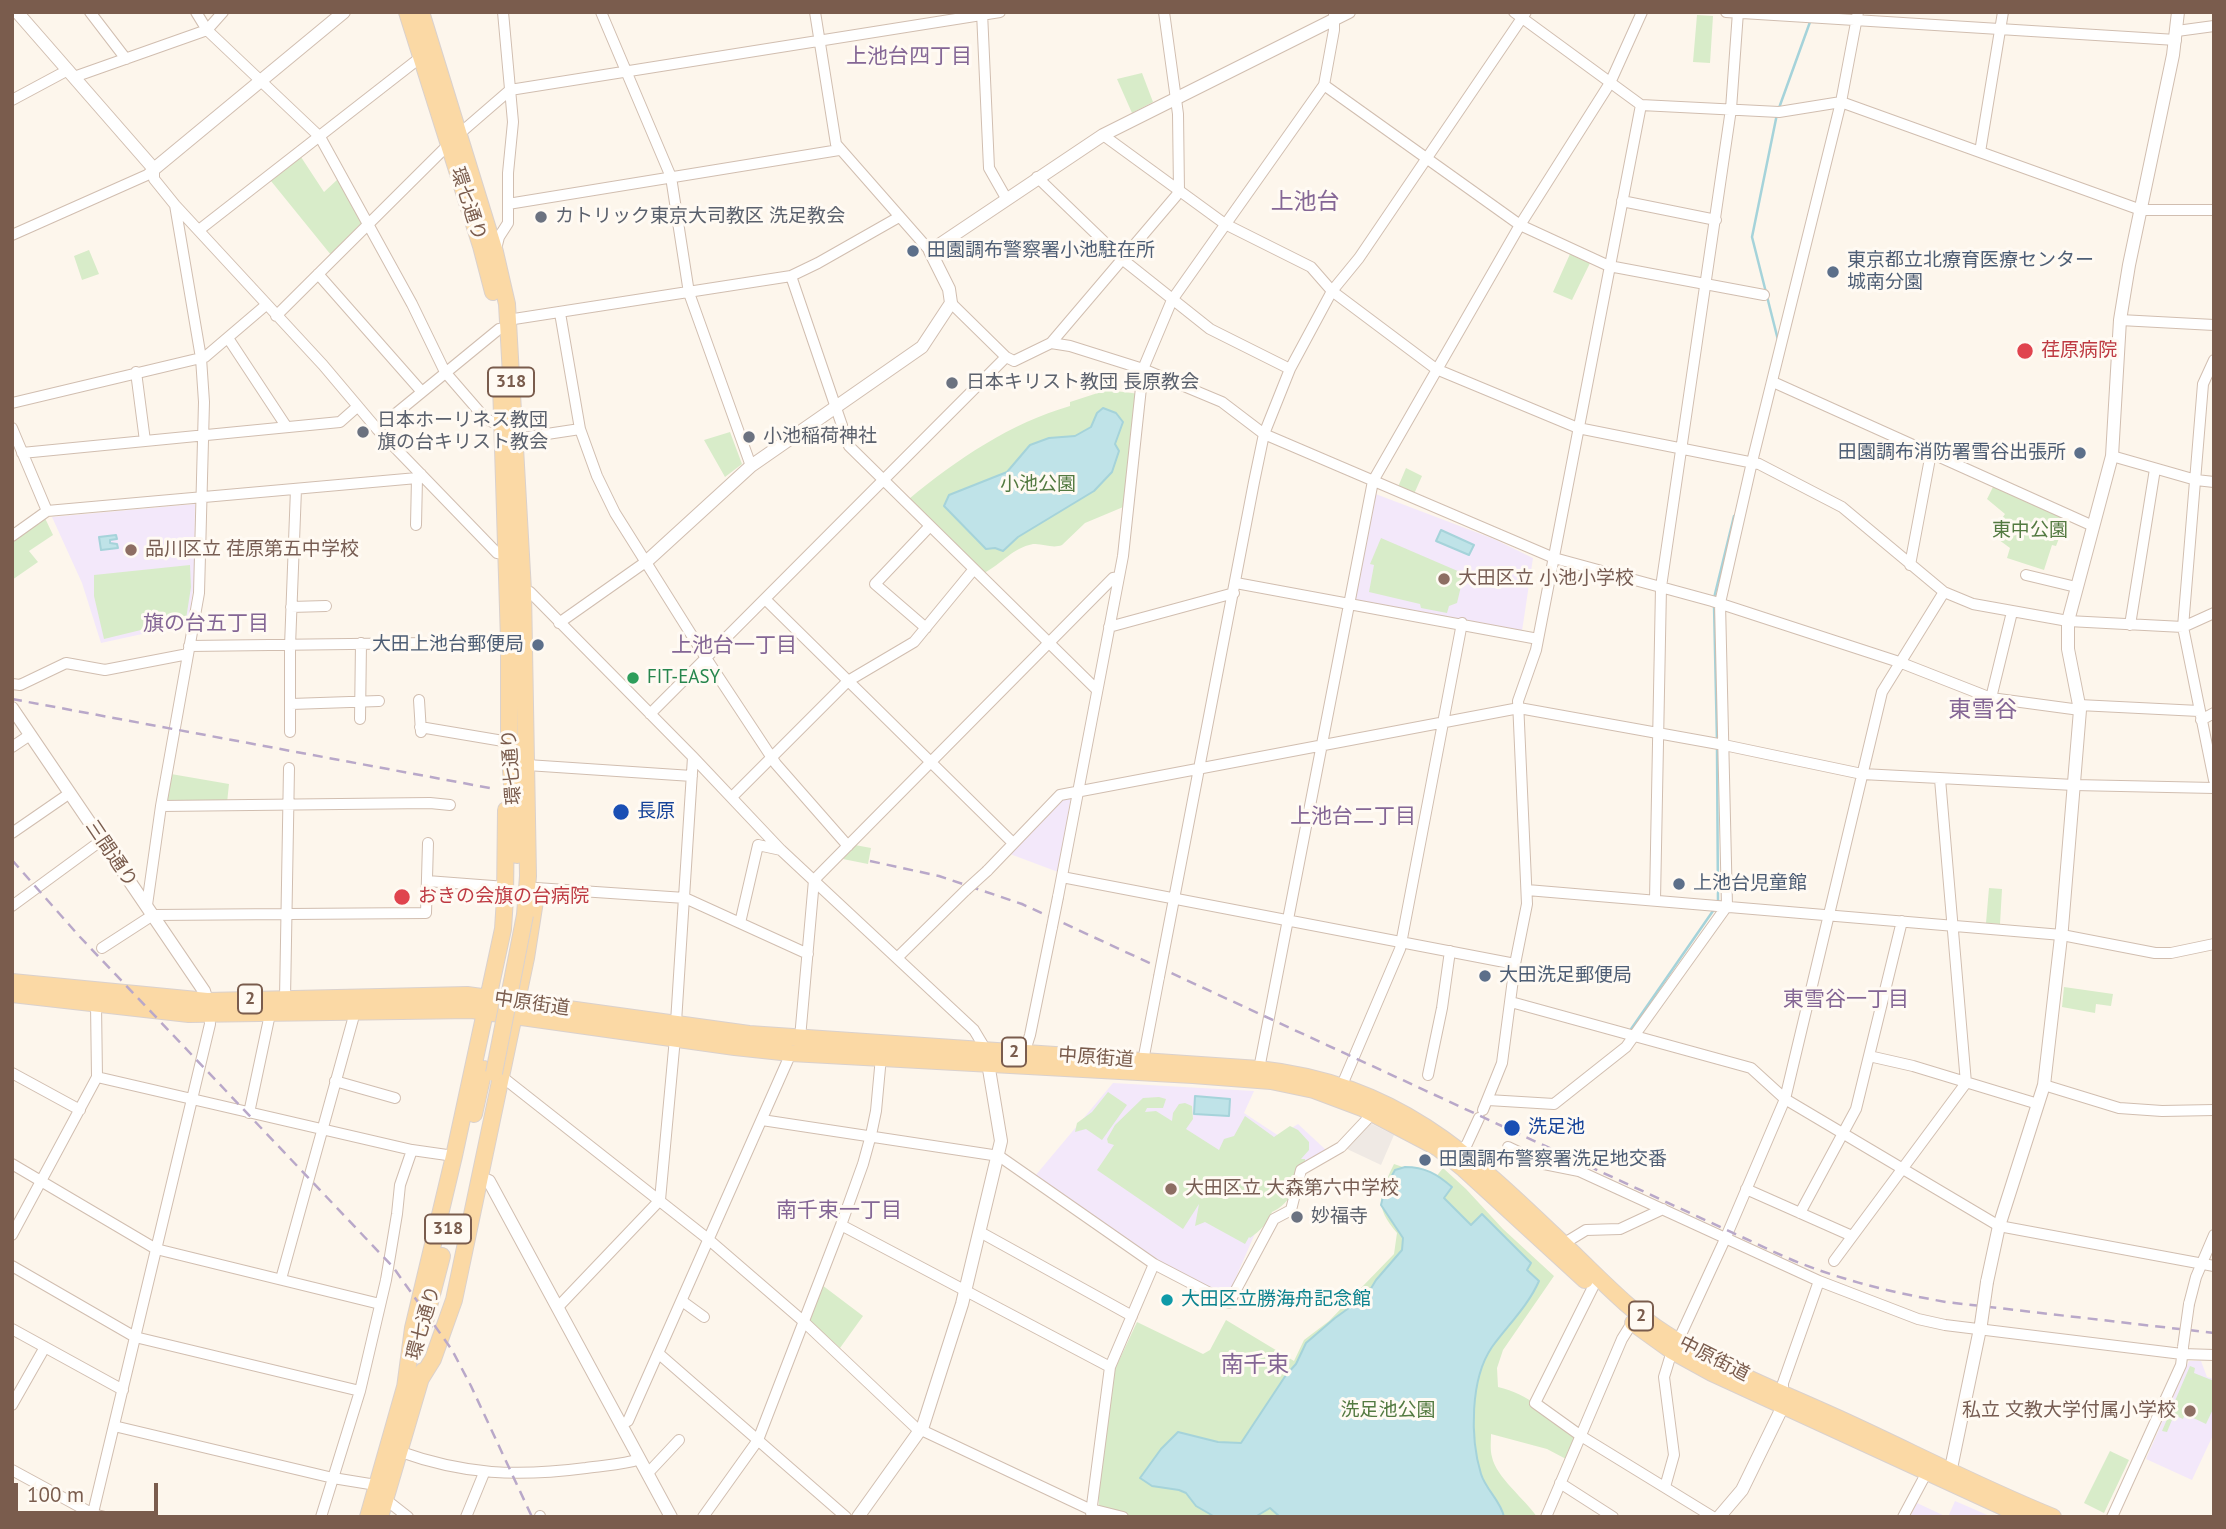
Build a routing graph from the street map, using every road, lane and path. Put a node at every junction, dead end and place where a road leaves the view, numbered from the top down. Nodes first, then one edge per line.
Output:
1 (17, 12) edge
2 (90, 12) edge
3 (195, 12) edge
4 (223, 12) edge
5 (344, 12) edge
6 (407, 12) edge
7 (421, 12) edge
8 (503, 12) edge
9 (601, 12) edge
10 (816, 12) edge
11 (1000, 12) edge
12 (1164, 12) edge
13 (1349, 12) edge
14 (1642, 12) edge
15 (1726, 12) edge
16 (2003, 12) edge
17 (2178, 12) edge
18 (1738, 13) edge
19 (982, 14) edge
20 (1521, 14) edge
21 (1335, 16) edge
22 (1810, 16) edge
23 (1857, 16) edge
24 (2214, 26) edge
25 (207, 30) junction
26 (2001, 31) junction
27 (2176, 35) junction
28 (820, 41) junction
29 (421, 57) junction
30 (126, 59) junction
31 (627, 72) junction
32 (71, 73) junction
33 (260, 80) junction
34 (1610, 82) junction
35 (1324, 85) junction
36 (510, 90) junction
37 (1177, 98) junction
38 (12, 100) edge
39 (1841, 102) junction
40 (1641, 105) junction
41 (1731, 109) junction
42 (1103, 135) junction
43 (320, 137) junction
44 (453, 140) junction
45 (839, 150) junction
46 (1980, 152) junction
47 (1426, 158) junction
48 (154, 169) junction
49 (671, 177) junction
50 (1037, 177) junction
51 (1179, 191) junction
52 (1006, 198) junction
53 (1622, 201) junction
54 (509, 204) junction
55 (175, 205) junction
56 (2141, 210) junction
57 (2214, 210) edge
58 (899, 217) junction
59 (1716, 220) junction
60 (369, 222) junction
61 (1225, 224) junction
62 (1520, 225) junction
63 (199, 230) junction
64 (12, 235) edge
65 (930, 251) junction
66 (495, 252) junction
67 (1122, 259) junction
68 (1609, 266) junction
69 (318, 274) junction
70 (791, 276) junction
71 (1707, 284) junction
72 (1332, 291) junction
73 (689, 293) junction
74 (1764, 295) dead end
75 (1172, 300) junction
76 (951, 303) junction
77 (266, 305) junction
78 (560, 313) junction
79 (276, 316) junction
80 (2120, 320) junction
81 (2214, 325) edge
82 (503, 326) junction
83 (228, 338) junction
84 (1051, 343) junction
85 (1006, 357) junction
86 (201, 358) junction
87 (2214, 360) edge
88 (1143, 369) junction
89 (1290, 369) junction
90 (1436, 369) junction
91 (136, 372) junction
92 (445, 372) junction
93 (1773, 382) junction
94 (422, 392) junction
95 (12, 403) edge
96 (357, 407) junction
97 (836, 408) junction
98 (501, 423) junction
99 (286, 426) junction
100 (12, 428) edge
101 (1578, 428) junction
102 (377, 429) junction
103 (580, 429) junction
104 (1264, 434) junction
105 (204, 435) junction
106 (514, 439) junction
107 (145, 441) junction
108 (1682, 449) junction
109 (22, 453) junction
110 (1931, 453) junction
111 (2112, 456) junction
112 (1750, 462) junction
113 (751, 466) junction
114 (2155, 469) junction
115 (419, 476) junction
116 (883, 480) junction
117 (2196, 480) junction
118 (1373, 481) junction
119 (2214, 482) edge
120 (296, 489) junction
121 (201, 497) junction
122 (47, 511) junction
123 (12, 519) edge
124 (416, 525) dead end
125 (930, 526) junction
126 (2093, 526) junction
127 (16, 533) edge
128 (505, 554) junction
129 (1554, 558) junction
130 (647, 561) junction
131 (1910, 565) junction
132 (974, 569) junction
133 (2026, 575) dead end
134 (1119, 577) junction
135 (1661, 587) junction
136 (2076, 587) junction
137 (1235, 588) junction
138 (523, 591) junction
139 (1944, 592) junction
140 (765, 599) junction
141 (1717, 602) junction
142 (1349, 603) junction
143 (326, 606) dead end
144 (291, 607) junction
145 (2012, 612) junction
146 (2214, 613) edge
147 (2067, 621) junction
148 (559, 623) junction
149 (1462, 623) junction
150 (2130, 625) junction
151 (1109, 627) junction
152 (2183, 627) junction
153 (926, 628) junction
154 (1538, 639) junction
155 (361, 643) junction
156 (430, 643) dead end
157 (1049, 643) junction
158 (290, 646) junction
159 (189, 650) junction
160 (706, 658) junction
161 (1899, 662) junction
162 (848, 681) junction
163 (12, 684) edge
164 (1097, 690) junction
165 (1991, 698) junction
166 (419, 700) dead end
167 (379, 701) dead end
168 (360, 702) junction
169 (291, 704) junction
170 (12, 708) edge
171 (1519, 708) junction
172 (2079, 708) junction
173 (2214, 713) edge
174 (650, 714) junction
175 (2200, 716) junction
176 (360, 719) dead end
177 (1444, 722) junction
178 (290, 732) dead end
179 (1659, 734) junction
180 (30, 735) junction
181 (509, 742) junction
182 (1322, 745) junction
183 (1724, 746) junction
184 (12, 747) edge
185 (693, 757) junction
186 (772, 757) junction
187 (930, 761) junction
188 (527, 765) junction
189 (289, 768) dead end
190 (1200, 768) junction
191 (1862, 774) junction
192 (692, 776) junction
193 (1940, 779) junction
194 (2214, 780) edge
195 (2074, 785) junction
196 (2214, 788) edge
197 (1077, 791) junction
198 (70, 793) junction
199 (732, 797) junction
200 (290, 805) junction
201 (450, 805) dead end
202 (161, 806) junction
203 (12, 833) edge
204 (102, 840) junction
205 (1013, 843) junction
206 (428, 844) dead end
207 (848, 846) junction
208 (780, 850) junction
209 (1062, 877) junction
210 (814, 880) junction
211 (427, 881) junction
212 (506, 887) junction
213 (536, 888) junction
214 (1527, 890) junction
215 (685, 898) junction
216 (1174, 898) junction
217 (1655, 900) junction
218 (12, 906) edge
219 (1727, 906) junction
220 (150, 910) junction
221 (519, 914) junction
222 (287, 915) junction
223 (1829, 915) junction
224 (1289, 920) junction
225 (1902, 921) junction
226 (740, 923) junction
227 (1952, 925) junction
228 (2062, 935) junction
229 (1402, 942) junction
230 (2214, 944) edge
231 (102, 948) dead end
232 (1450, 951) junction
233 (808, 954) junction
234 (898, 957) junction
235 (1515, 964) junction
236 (12, 982) edge
237 (12, 993) edge
238 (285, 999) junction
239 (1511, 1002) junction
240 (96, 1004) junction
241 (486, 1005) junction
242 (209, 1007) junction
243 (515, 1009) junction
244 (355, 1012) junction
245 (270, 1014) junction
246 (676, 1031) junction
247 (1633, 1037) junction
248 (800, 1038) junction
249 (791, 1053) junction
250 (1026, 1053) junction
251 (1869, 1056) junction
252 (987, 1057) junction
253 (881, 1058) junction
254 (1143, 1061) junction
255 (1007, 1065) junction
256 (1259, 1069) junction
257 (12, 1073) edge
258 (493, 1073) junction
259 (1428, 1075) dead end
260 (97, 1077) junction
261 (335, 1081) junction
262 (1966, 1083) junction
263 (2044, 1085) junction
264 (1339, 1091) junction
265 (395, 1098) dead end
266 (1785, 1099) junction
267 (192, 1100) junction
268 (2038, 1104) junction
269 (1483, 1109) junction
270 (80, 1110) junction
271 (2214, 1110) edge
272 (249, 1112) junction
273 (1373, 1113) junction
274 (762, 1120) junction
275 (322, 1130) junction
276 (1844, 1133) junction
277 (871, 1135) junction
278 (1508, 1147) dead end
279 (412, 1150) junction
280 (1457, 1155) junction
281 (454, 1156) junction
282 (999, 1156) junction
283 (12, 1164) edge
284 (1902, 1168) junction
285 (481, 1178) junction
286 (41, 1181) junction
287 (1746, 1189) junction
288 (660, 1200) junction
289 (1663, 1209) junction
290 (1800, 1213) junction
291 (841, 1225) junction
292 (1999, 1226) junction
293 (980, 1232) junction
294 (12, 1235) edge
295 (2214, 1235) edge
296 (1852, 1236) junction
297 (1726, 1237) junction
298 (708, 1240) junction
299 (1563, 1244) junction
300 (156, 1249) junction
301 (1834, 1261) dead end
302 (1154, 1264) junction
303 (2202, 1265) junction
304 (12, 1266) edge
305 (2214, 1266) edge
306 (281, 1279) junction
307 (1819, 1281) junction
308 (1593, 1287) junction
309 (965, 1291) junction
310 (682, 1300) junction
311 (380, 1304) junction
312 (558, 1307) junction
313 (1132, 1316) junction
314 (704, 1317) dead end
315 (803, 1321) junction
316 (1632, 1323) junction
317 (1981, 1327) junction
318 (12, 1329) edge
319 (135, 1337) junction
320 (1675, 1346) junction
321 (45, 1347) junction
322 (2183, 1350) junction
323 (659, 1353) junction
324 (2214, 1355) edge
325 (1110, 1367) junction
326 (412, 1384) junction
327 (122, 1390) junction
328 (360, 1391) junction
329 (1783, 1400) junction
330 (12, 1405) edge
331 (621, 1424) junction
332 (114, 1426) junction
333 (920, 1430) junction
334 (1581, 1436) junction
335 (678, 1440) dead end
336 (758, 1440) junction
337 (398, 1451) junction
338 (640, 1459) junction
339 (12, 1470) edge
340 (1927, 1472) junction
341 (484, 1473) junction
342 (648, 1473) junction
343 (1949, 1476) junction
344 (333, 1478) junction
345 (1560, 1483) junction
346 (1665, 1487) junction
347 (381, 1492) junction
348 (1091, 1513) edge
349 (97, 1516) edge
350 (321, 1517) edge
351 (368, 1517) edge
352 (380, 1517) edge
353 (408, 1517) edge
354 (466, 1517) edge
355 (671, 1517) edge
356 (703, 1517) edge
357 (846, 1517) edge
358 (858, 1517) edge
359 (1123, 1517) edge
360 (1546, 1517) edge
361 (1613, 1517) edge
362 (1713, 1517) edge
363 (1719, 1517) edge
364 (1903, 1517) edge
365 (2025, 1517) edge
366 (2053, 1517) edge
367 (2112, 1517) edge

1 - 32 street
2 - 30 street
3 - 25 street
4 - 25 street
5 - 33 street
6 - 29 main road, 環七通り / 318
7 - 44 main road, 環七通り / 318
8 - 36 street
9 - 31 street
10 - 28 street
11 - 19 street
12 - 37 street
13 - 21 street
14 - 34 street
15 - 18 street
16 - 26 street
17 - 27 street
18 - 22 street
18 - 41 street
19 - 28 street
19 - 52 street
20 - 34 street
20 - 47 street
21 - 35 street
21 - 37 street
22 - 23 street
23 - 26 street
23 - 39 street
24 - 27 street
25 - 30 street
25 - 33 street
26 - 27 street
26 - 46 street
27 - 56 street
28 - 31 street
28 - 45 street
29 - 43 street
29 - 44 main road, 環七通り / 318
30 - 32 street
31 - 36 street
31 - 49 street
32 - 38 street
32 - 48 street
33 - 43 street
33 - 48 street
34 - 40 street
34 - 62 street
35 - 47 street
35 - 61 street
36 - 44 street
36 - 54 street
37 - 42 street
37 - 51 street
39 - 41 street
39 - 46 street
39 - 93 street
40 - 41 street
40 - 53 street
41 - 59 street
42 - 50 street
42 - 51 street
43 - 60 street
43 - 63 street
44 - 60 street
44 - 66 main road, 環七通り / 318
44 - 82 main road, 環七通り / 318
45 - 49 street
45 - 58 street
46 - 56 street
47 - 62 street
47 - 72 street
48 - 55 street
48 - 64 street
49 - 54 street
49 - 73 street
50 - 52 street
50 - 67 street
51 - 61 street
51 - 67 street
52 - 65 street
53 - 59 street
53 - 68 street
54 - 66 street
55 - 63 street
55 - 86 street
56 - 57 street
56 - 80 street
58 - 65 street
58 - 70 street
59 - 71 street
60 - 69 street
60 - 92 street
61 - 72 street
61 - 75 street
62 - 68 street
62 - 90 street
63 - 77 street
65 - 76 street
66 - 82 main road, 環七通り / 318
67 - 75 street
67 - 84 street
68 - 71 street
68 - 101 street
69 - 79 street
69 - 94 street
70 - 73 street
70 - 97 street
71 - 74 street
71 - 108 street
72 - 89 street
72 - 90 street
73 - 78 street
73 - 113 street
75 - 88 street
75 - 89 street
76 - 85 street
76 - 97 street
77 - 79 street
77 - 83 street
78 - 82 street
78 - 103 street
79 - 96 street
80 - 81 street
80 - 111 street
82 - 92 street
82 - 98 main road, 環七通り / 318
82 - 106 main road, 環七通り / 318
83 - 86 street
83 - 99 street
84 - 85 street
84 - 88 street
85 - 116 street
86 - 91 street
86 - 105 street
87 - 117 street
88 - 104 street
88 - 134 street
89 - 104 street
90 - 101 street
90 - 118 street
91 - 95 street
91 - 107 street
92 - 94 street
92 - 98 street
93 - 110 street
93 - 112 street
94 - 102 street
96 - 99 street
96 - 102 street
97 - 113 street
97 - 116 street
98 - 128 main road, 環七通り / 318
99 - 105 street
100 - 109 street
101 - 108 street
101 - 129 street
102 - 115 street
103 - 106 street
103 - 130 street
104 - 118 street
104 - 137 street
105 - 107 street
105 - 121 street
106 - 138 main road, 環七通り / 318
107 - 109 street
108 - 112 street
108 - 135 street
109 - 122 street
110 - 126 street
110 - 131 street
111 - 114 street
111 - 126 street
112 - 131 street
112 - 141 street
113 - 130 street
114 - 117 street
114 - 150 street
115 - 120 street
115 - 124 street
115 - 128 street
116 - 125 street
116 - 140 street
117 - 119 street
117 - 152 street
118 - 129 street
118 - 142 street
120 - 121 street
120 - 144 street
121 - 122 street
121 - 159 street
122 - 127 street
123 - 127 street
125 - 132 street
125 - 153 street
126 - 136 street
128 - 181 main road, 環七通り / 318
129 - 135 street
129 - 154 street
130 - 148 street
130 - 160 street
131 - 139 street
132 - 153 street
132 - 157 street
133 - 136 street
134 - 151 street
134 - 157 street
135 - 141 street
135 - 179 street
136 - 147 street
137 - 142 street
137 - 151 street
137 - 190 street
138 - 148 street
138 - 188 main road, 環七通り / 318
139 - 145 street
139 - 161 street
140 - 160 street
140 - 162 street
141 - 161 street
141 - 183 street
142 - 149 street
142 - 182 street
143 - 144 street
144 - 158 street
145 - 147 street
145 - 165 street
146 - 152 street
147 - 150 street
147 - 172 street
148 - 174 street
149 - 154 street
149 - 177 street
150 - 152 street
151 - 164 street
152 - 175 street
153 - 162 street
154 - 171 street
155 - 156 street
155 - 158 street
155 - 168 street
157 - 164 street
157 - 187 street
158 - 159 street
158 - 169 street
159 - 163 street
159 - 202 street
160 - 174 street
160 - 186 street
161 - 165 street
161 - 191 street
162 - 186 street
162 - 187 street
164 - 197 street
165 - 172 street
166 - 181 street
167 - 168 street
168 - 169 street
168 - 176 street
169 - 178 street
170 - 180 street, 三間通り
171 - 177 street
171 - 179 street
171 - 214 street
172 - 175 street
172 - 195 street
173 - 175 street
174 - 185 street
175 - 194 street
177 - 182 street
177 - 229 street
179 - 183 street
179 - 217 street
180 - 184 street
180 - 198 street, 三間通り
181 - 212 main road
181 - 221 main road, 環七通り / 318
182 - 190 street
182 - 224 street
183 - 191 street
183 - 219 street
185 - 192 street
185 - 199 street
186 - 199 street
186 - 207 street
187 - 205 street
187 - 207 street
188 - 192 street
188 - 213 main road
188 - 221 main road, 環七通り / 318
189 - 200 street
190 - 197 street
190 - 216 street
191 - 193 street
191 - 223 street
192 - 215 street
193 - 195 street
193 - 227 street
195 - 196 street
195 - 228 street
197 - 205 street
197 - 209 street
198 - 203 street
198 - 204 street, 三間通り
199 - 208 street
200 - 201 street
200 - 202 street
200 - 222 street
202 - 220 street
204 - 218 street
204 - 220 street, 三間通り
205 - 234 street, bridge
206 - 211 street
207 - 210 street
208 - 210 street
208 - 226 street
209 - 216 street
209 - 250 street, bridge
210 - 233 street
210 - 234 street
211 - 212 street
211 - 222 street
212 - 241 main road
213 - 215 street
213 - 243 main road
214 - 217 street
214 - 235 street
215 - 226 street
215 - 246 street
216 - 224 street
216 - 254 street, bridge
217 - 219 street
219 - 223 street
219 - 247 street
220 - 222 street
220 - 231 street
220 - 242 street, 三間通り
221 - 258 main road, 環七通り / 318, bridge
222 - 238 street
223 - 225 street
223 - 266 street
224 - 229 street
224 - 256 street
225 - 227 street
225 - 251 street
226 - 233 street
227 - 228 street
227 - 262 street
228 - 230 street
228 - 263 street
229 - 232 street
229 - 264 street
232 - 235 street
232 - 259 street
233 - 248 street
234 - 252 street
235 - 239 street
236 - 242 main road, 中原街道 / 2
237 - 240 main road, 中原街道 / 2
238 - 241 main road, 中原街道 / 2
238 - 242 main road, 中原街道 / 2
239 - 247 street
239 - 269 street
240 - 242 main road, 中原街道 / 2
240 - 260 street
241 - 243 main road, 中原街道 / 2
241 - 244 main road, 中原街道 / 2
241 - 281 main road
242 - 245 main road, 中原街道 / 2
242 - 267 street
243 - 246 main road, 中原街道 / 2
243 - 258 main road
244 - 245 main road, 中原街道 / 2
244 - 261 street
245 - 272 street
246 - 248 main road, 中原街道 / 2
246 - 249 main road, 中原街道 / 2
246 - 288 street
247 - 266 street
247 - 269 street
248 - 252 main road, 中原街道 / 2
249 - 253 main road, 中原街道 / 2
249 - 274 street
250 - 252 main road, 中原街道 / 2
250 - 254 main road, 中原街道 / 2
250 - 255 street
251 - 262 street
251 - 276 street
252 - 253 main road, 中原街道 / 2
252 - 255 main road, 中原街道 / 2
252 - 282 street
253 - 277 street
254 - 256 main road, 中原街道 / 2
255 - 264 main road, 中原街道 / 2
256 - 264 main road, 中原街道 / 2
257 - 270 street
258 - 285 main road
258 - 288 street
258 - 326 main road, 環七通り / 318
260 - 267 street
260 - 270 street
261 - 265 street
261 - 275 street
262 - 268 street
262 - 284 street
263 - 268 street
263 - 271 street
264 - 273 main road, 中原街道 / 2
264 - 280 main road, 中原街道 / 2
266 - 276 street
266 - 287 street
267 - 272 street
267 - 300 street
268 - 292 street
269 - 280 street
270 - 286 street
272 - 275 street
273 - 280 main road, 中原街道 / 2
273 - 302 street
274 - 277 street
274 - 298 street
275 - 279 street
275 - 306 street
276 - 284 street
276 - 290 street
277 - 282 street
277 - 291 street
278 - 289 street
279 - 281 street
279 - 311 street
280 - 299 main road, 中原街道 / 2
280 - 308 main road, 中原街道 / 2
281 - 326 main road
282 - 293 street
282 - 302 street
283 - 286 street
284 - 292 street
284 - 296 street
285 - 312 street
285 - 326 main road
286 - 294 street
286 - 300 street
287 - 290 street
287 - 297 street
288 - 298 street
288 - 312 street
289 - 297 street
289 - 299 street
290 - 296 street
291 - 309 street
291 - 315 street
292 - 303 street
292 - 317 street, bridge
293 - 309 street
293 - 313 street
295 - 303 street
296 - 301 street
297 - 307 street
297 - 320 street
298 - 310 street
298 - 315 street
299 - 320 main road, 中原街道 / 2
300 - 306 street
300 - 319 street
302 - 313 street
303 - 305 street
303 - 322 street, bridge
304 - 319 street
306 - 311 street
307 - 317 street
307 - 329 street
308 - 316 main road, 中原街道 / 2
308 - 334 street
309 - 325 street
309 - 333 street
310 - 314 street
310 - 323 street
311 - 328 street
312 - 331 street
313 - 325 street
315 - 333 street
315 - 336 street
316 - 320 main road, 中原街道 / 2
316 - 334 street
317 - 322 street
317 - 343 street
318 - 321 street
319 - 327 street
319 - 328 street
320 - 329 main road, 中原街道 / 2
320 - 346 street
321 - 327 street
321 - 330 street
322 - 324 street
322 - 367 street
323 - 331 street
323 - 336 street
325 - 348 street
326 - 337 main road, 環七通り / 318
326 - 347 main road, 環七通り / 318
327 - 332 street
328 - 344 street
329 - 340 main road, 中原街道 / 2
329 - 343 main road, 中原街道 / 2
329 - 363 street
331 - 338 street
332 - 344 street
332 - 349 street
333 - 348 street
333 - 358 street
334 - 345 street
334 - 346 street
335 - 342 street
336 - 356 street
336 - 357 street
337 - 341 street
337 - 347 main road, 環七通り / 318
338 - 341 street
338 - 342 street
339 - 349 street
340 - 343 main road, 中原街道 / 2
340 - 364 street
341 - 354 street
342 - 355 street
343 - 365 main road, 中原街道 / 2
343 - 366 main road, 中原街道 / 2
344 - 347 street
344 - 350 street
345 - 360 street
345 - 361 street
346 - 362 street
347 - 351 main road, 環七通り / 318
347 - 352 main road, 環七通り / 318
347 - 353 street
348 - 359 street

